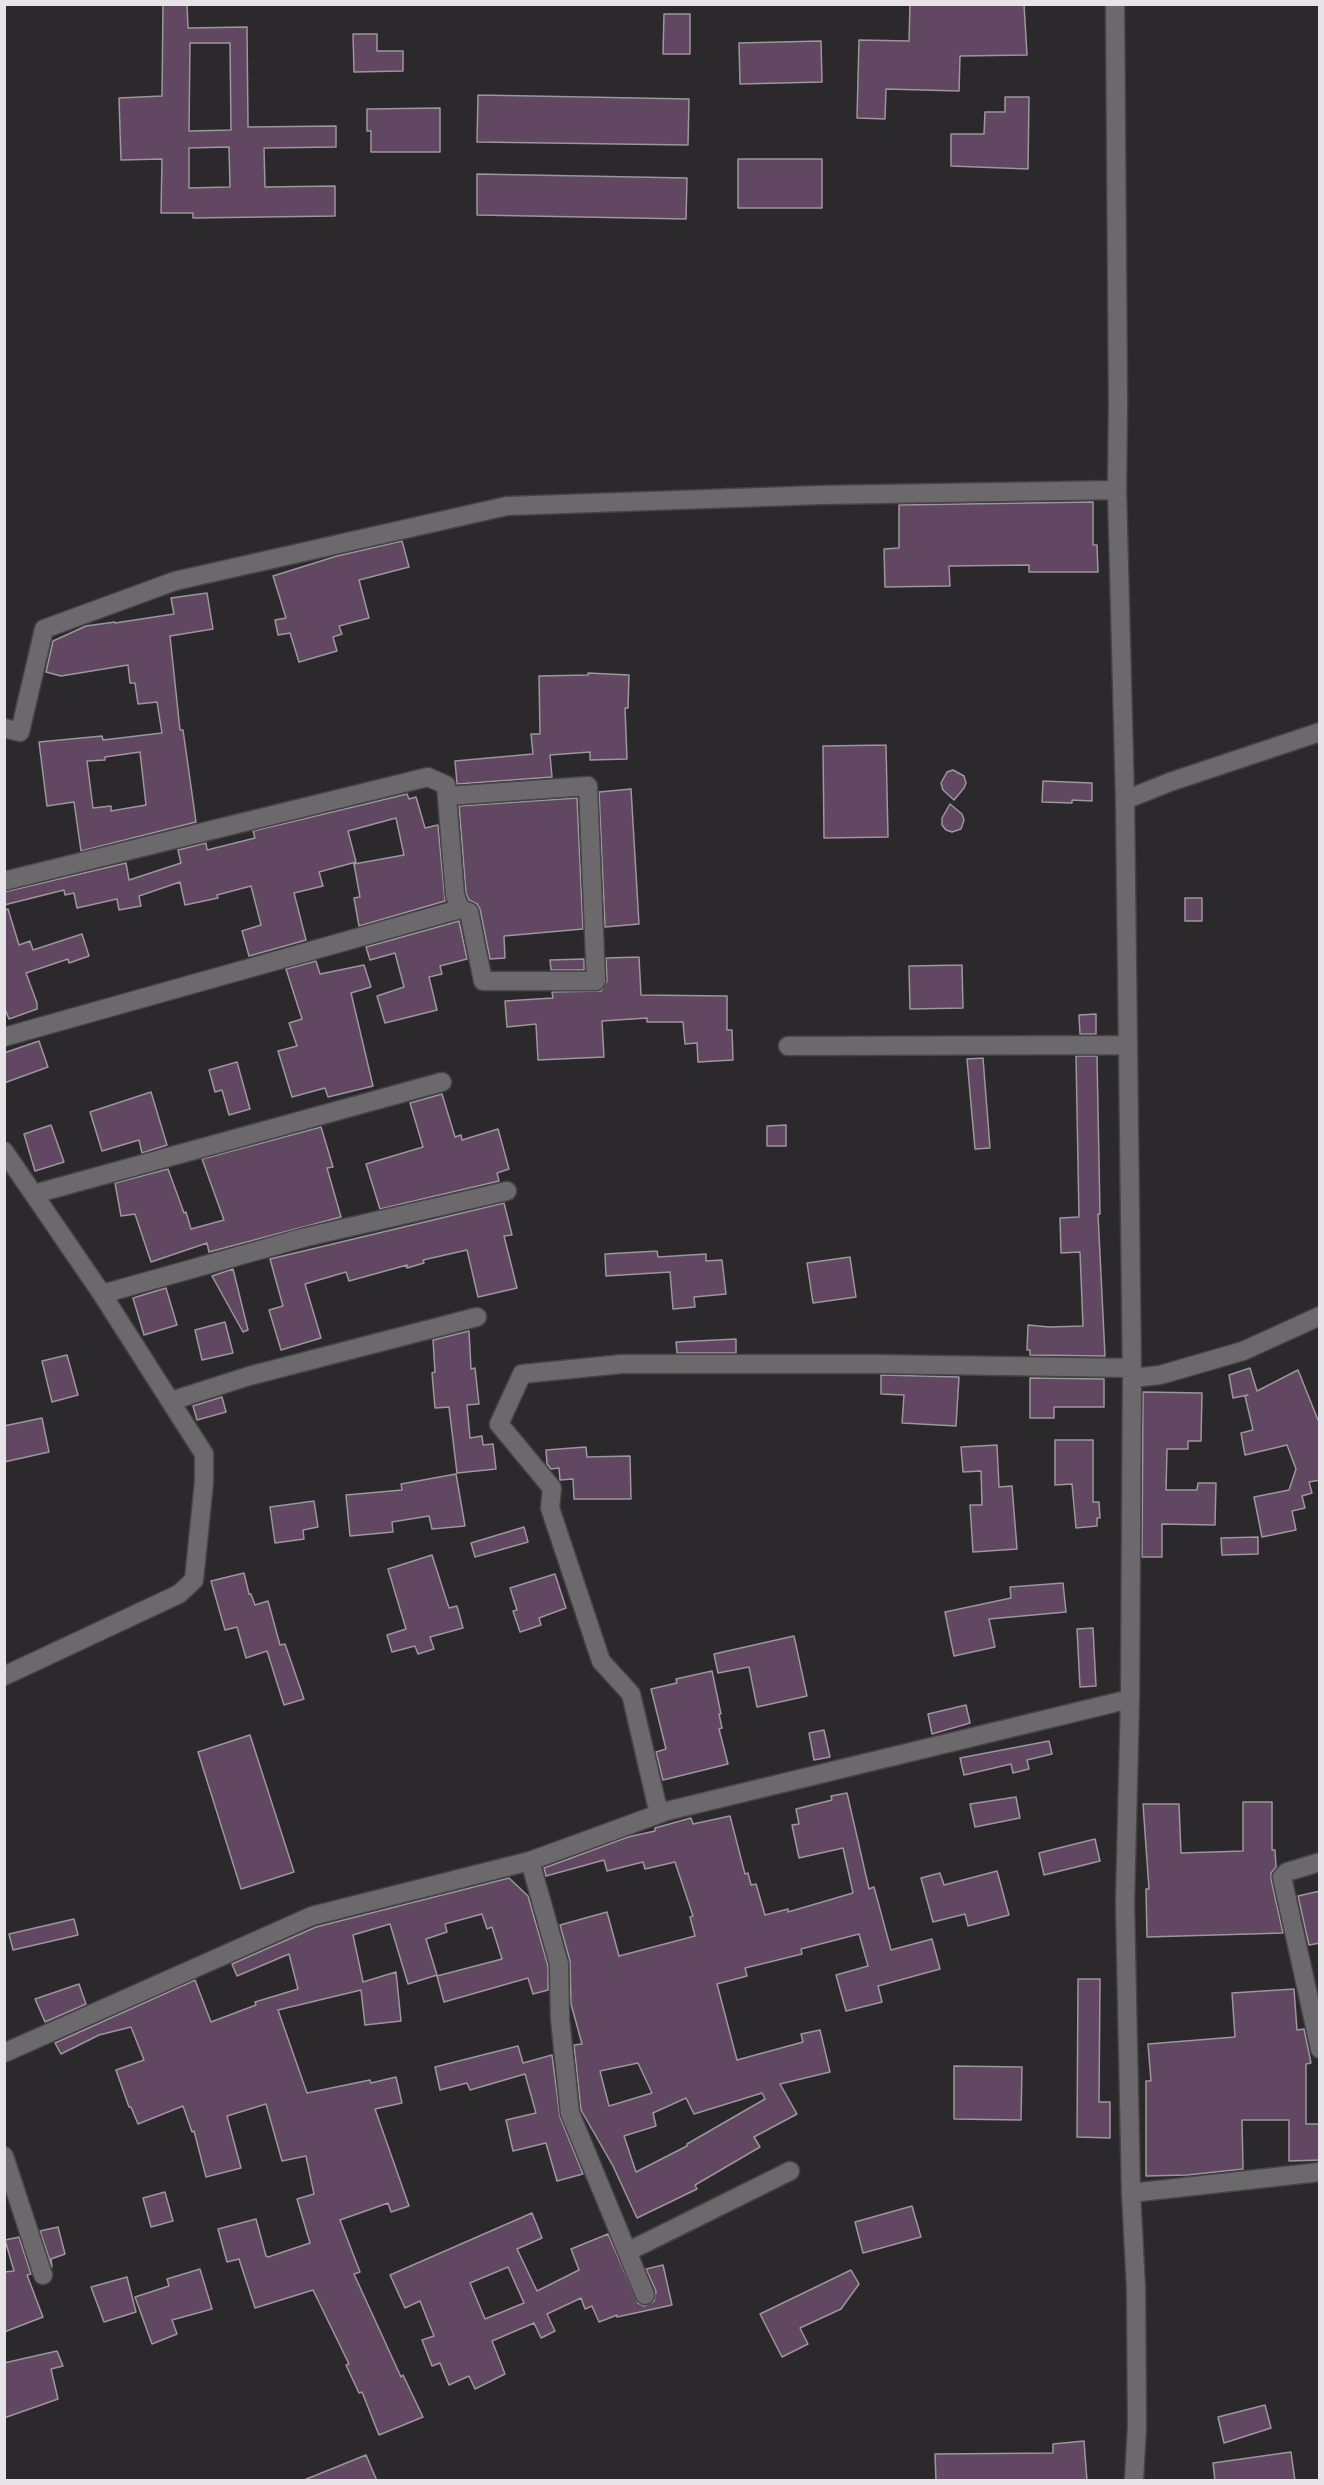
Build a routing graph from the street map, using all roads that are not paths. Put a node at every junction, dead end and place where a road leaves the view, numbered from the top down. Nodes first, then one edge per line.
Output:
1 (1115, 4) edge
2 (1117, 490) junction
3 (4, 728) edge
4 (1320, 732) edge
5 (447, 796) junction
6 (1125, 800) junction
7 (4, 880) edge
8 (460, 909) junction
9 (4, 1038) edge
10 (1128, 1045) junction
11 (788, 1046) dead end
12 (442, 1082) dead end
13 (4, 1151) edge
14 (507, 1191) dead end
15 (34, 1194) junction
16 (102, 1294) junction
17 (1320, 1316) edge
18 (477, 1317) dead end
19 (1132, 1373) junction
20 (171, 1401) junction
21 (4, 1677) edge
22 (1130, 1700) junction
23 (659, 1814) junction
24 (530, 1861) junction
25 (1320, 1862) edge
26 (1320, 2049) edge
27 (4, 2053) edge
28 (4, 2156) edge
29 (790, 2171) dead end
30 (1320, 2172) edge
31 (1131, 2193) junction
32 (628, 2251) junction
33 (43, 2275) dead end
34 (645, 2295) dead end
35 (1134, 2481) edge

1 - 2 street
2 - 3 street
2 - 6 street
4 - 6 street
5 - 7 street
5 - 8 street
5 - 8 street
6 - 10 street
8 - 9 street
10 - 11 street
10 - 19 street
12 - 15 street
13 - 15 street
14 - 16 street
15 - 16 street
16 - 20 street
17 - 19 street
18 - 20 street
19 - 22 street
19 - 23 street
20 - 21 street
22 - 23 street
22 - 31 street
23 - 24 street
24 - 27 street
24 - 32 street
25 - 26 street
28 - 33 street
29 - 32 street
30 - 31 street
31 - 35 street
32 - 34 street

